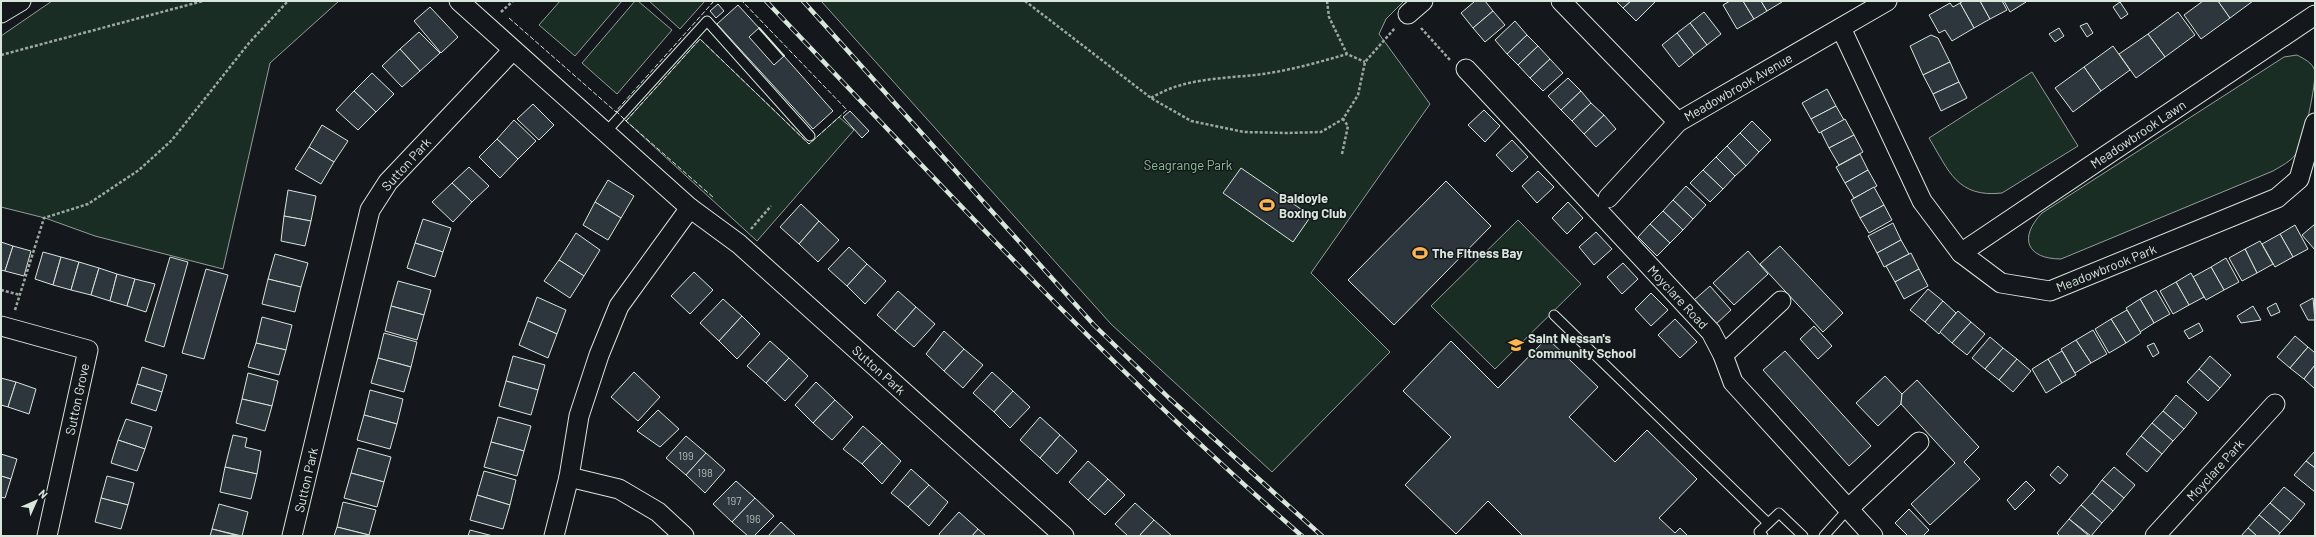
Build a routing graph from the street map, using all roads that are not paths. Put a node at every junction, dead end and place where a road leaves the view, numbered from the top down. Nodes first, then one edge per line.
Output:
1 (21, 1) edge
2 (459, 1) edge
3 (1423, 1) edge
4 (1561, 1) edge
5 (1887, 1) edge
6 (1, 13) edge
7 (1408, 14) road end
8 (2315, 15) edge
9 (1840, 28) junction
10 (513, 50) junction
11 (1466, 69) road end
12 (1678, 122) junction
13 (2315, 123) edge
14 (605, 133) junction
15 (810, 136) dead end
16 (1608, 198) dead end
17 (690, 208) junction
18 (1961, 253) junction
19 (1781, 301) dead end
20 (1554, 316) dead end
21 (7, 328) edge
22 (1723, 355) junction
23 (2275, 404) dead end
24 (1919, 442) dead end
25 (570, 477) junction
26 (1848, 509) junction
27 (1768, 523) junction
28 (47, 536) edge
29 (292, 536) edge
30 (554, 536) edge
31 (684, 536) edge
32 (1064, 536) edge
33 (1763, 536) edge
34 (1803, 536) edge
35 (1824, 536) edge
36 (1873, 536) edge
37 (2156, 536) edge

1 - 6 street
2 - 10 street
3 - 7 street
4 - 12 street
5 - 9 street, Meadowbrook Avenue
8 - 18 street, Meadowbrook Lawn
9 - 12 street, Meadowbrook Avenue
9 - 18 street, Meadowbrook Park
10 - 14 street, Sutton Park
10 - 29 street, Sutton Park
11 - 22 street, Moyclare Road
12 - 16 street, Meadowbrook Avenue
13 - 18 street, Meadowbrook Park
14 - 15 lane
14 - 17 street, Sutton Park
17 - 25 street
17 - 32 street, Sutton Park
19 - 22 street
20 - 27 lane
21 - 28 street, Sutton Grove
22 - 26 street, Moyclare Road
23 - 37 street, Moyclare Park
24 - 26 street
25 - 30 street
25 - 31 street
26 - 35 lane
26 - 36 street, Moyclare Road
27 - 33 lane
27 - 34 lane

